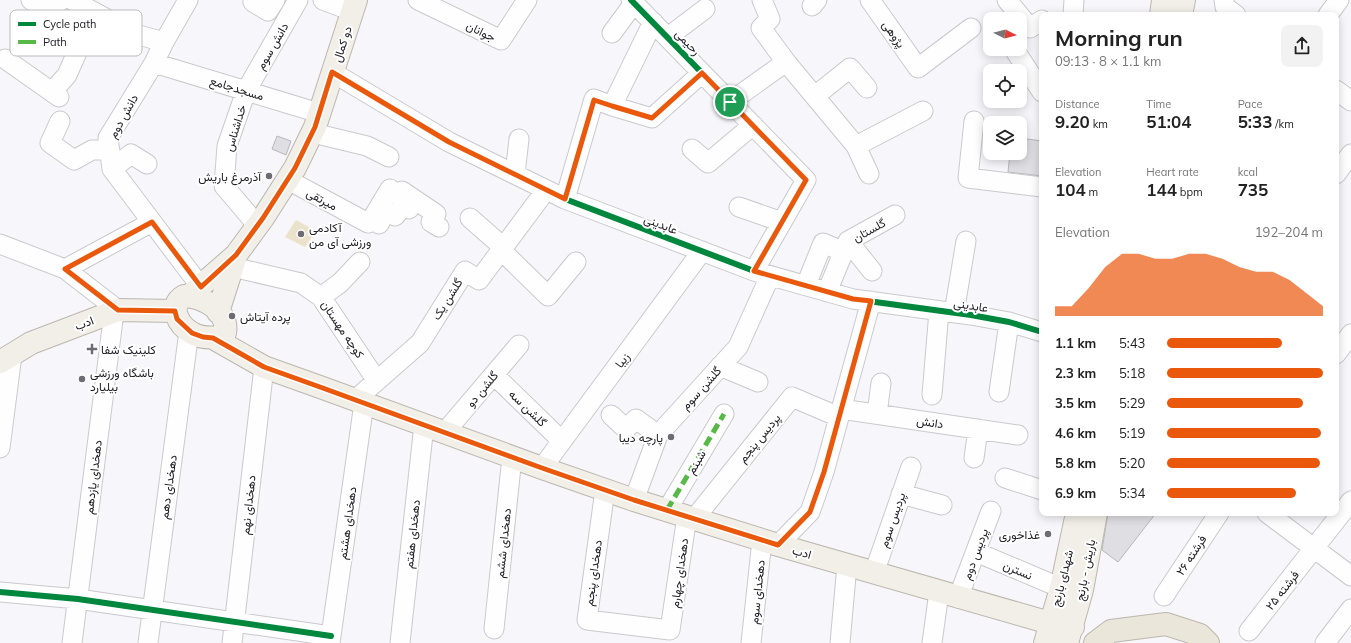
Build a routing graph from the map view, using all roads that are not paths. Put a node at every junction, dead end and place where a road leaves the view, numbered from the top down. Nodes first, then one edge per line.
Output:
1 (31, 0) edge
2 (62, 0) edge
3 (72, 0) edge
4 (188, 0) edge
5 (275, 0) edge
6 (298, 0) edge
7 (323, 0) edge
8 (418, 0) edge
9 (527, 0) edge
10 (762, 0) edge
11 (870, 0) edge
12 (1007, 0) edge
13 (1074, 0) edge
14 (1163, 0) edge
15 (1184, 0) edge
16 (1338, 0) edge
17 (632, 1) edge
18 (253, 2) dead end
19 (350, 4) edge
20 (705, 9) dead end
21 (91, 10) edge
22 (1073, 12) edge
23 (1161, 12) edge
24 (1182, 12) edge
25 (1330, 12) edge
26 (653, 22) junction
27 (1039, 22) edge
28 (971, 28) dead end
29 (612, 33) dead end
30 (142, 36) edge
31 (668, 37) junction
32 (164, 42) junction
33 (75, 56) edge
34 (1019, 56) edge
35 (2, 61) edge
36 (786, 62) junction
37 (154, 63) junction
38 (332, 72) junction
39 (702, 73) junction
40 (1039, 87) edge
41 (867, 88) dead end
42 (246, 91) junction
43 (1339, 92) edge
44 (815, 96) junction
45 (1351, 101) edge
46 (730, 102) junction
47 (612, 106) junction
48 (923, 111) dead end
49 (60, 121) dead end
50 (974, 121) dead end
51 (316, 123) junction
52 (753, 125) junction
53 (519, 138) dead end
54 (856, 146) junction
55 (692, 149) dead end
56 (110, 150) junction
57 (1351, 154) edge
58 (389, 157) dead end
59 (147, 164) dead end
60 (112, 169) junction
61 (1339, 170) edge
62 (515, 174) junction
63 (869, 174) dead end
64 (288, 180) junction
65 (1039, 187) edge
66 (546, 190) junction
67 (565, 199) junction
68 (739, 207) dead end
69 (409, 209) dead end
70 (895, 215) dead end
71 (470, 218) dead end
72 (372, 219) junction
73 (152, 222) junction
74 (782, 222) junction
75 (258, 226) junction
76 (439, 227) dead end
77 (966, 241) dead end
78 (0, 244) edge
79 (846, 246) junction
80 (502, 248) junction
81 (702, 251) junction
82 (234, 261) junction
83 (360, 262) dead end
84 (576, 262) dead end
85 (65, 269) junction
86 (872, 271) dead end
87 (762, 273) junction
88 (806, 286) junction
89 (827, 292) junction
90 (321, 297) junction
91 (188, 298) junction
92 (871, 301) junction
93 (116, 311) junction
94 (947, 312) junction
95 (1009, 322) junction
96 (219, 326) junction
97 (189, 331) junction
98 (1039, 331) edge
99 (1351, 334) edge
100 (519, 345) dead end
101 (1339, 350) edge
102 (6, 359) edge
103 (720, 366) junction
104 (264, 367) junction
105 (494, 375) junction
106 (377, 381) junction
107 (758, 382) dead end
108 (881, 383) dead end
109 (999, 392) dead end
110 (932, 395) dead end
111 (360, 402) junction
112 (840, 413) junction
113 (724, 414) dead end
114 (877, 414) junction
115 (610, 415) dead end
116 (424, 425) junction
117 (978, 429) junction
118 (445, 432) junction
119 (658, 435) junction
120 (1018, 435) dead end
121 (562, 441) junction
122 (0, 448) edge
123 (512, 457) junction
124 (974, 458) dead end
125 (911, 467) dead end
126 (542, 468) junction
127 (1005, 478) dead end
128 (1039, 489) edge
129 (605, 490) junction
130 (901, 494) junction
131 (634, 500) junction
132 (1351, 501) edge
133 (942, 505) dead end
134 (991, 511) dead end
135 (683, 515) junction
136 (1076, 516) edge
137 (1095, 516) edge
138 (1217, 516) edge
139 (1271, 516) edge
140 (770, 543) junction
141 (1314, 548) junction
142 (976, 552) junction
143 (847, 566) junction
144 (874, 573) junction
145 (1351, 576) edge
146 (1061, 588) junction
147 (0, 592) edge
148 (949, 595) junction
149 (1164, 596) dead end
150 (78, 599) junction
151 (1351, 609) edge
152 (152, 610) junction
153 (235, 622) junction
154 (494, 629) dead end
155 (670, 630) joint
156 (1249, 631) dead end
157 (1047, 633) edge
158 (1070, 635) edge
159 (331, 639) edge
160 (72, 643) edge
161 (148, 643) edge
162 (232, 643) edge
163 (400, 643) edge
164 (751, 643) edge
165 (840, 643) edge
166 (932, 643) edge
167 (1095, 643) edge
168 (1208, 643) edge
169 (1325, 643) edge

1 - 2 street
3 - 21 street
4 - 32 street, دانش دوم
5 - 18 street
6 - 42 street, دانش سوم
7 - 19 street
8 - 9 street, جوانان
10 - 36 street
11 - 28 street, پژوهی
12 - 27 street
13 - 22 street
14 - 23 main road
15 - 24 main road
16 - 25 street
17 - 26 street, رحیمی
17 - 29 street
19 - 38 main road, دو کمال
20 - 31 street
26 - 31 street, رحیمی
26 - 47 street
30 - 32 street
31 - 39 street, رحیمی
32 - 37 street, دانش دوم
33 - 35 street
34 - 40 street
36 - 44 street
36 - 46 street
37 - 42 street, مسجدجامع
37 - 56 street, دانش دوم
38 - 51 main road, دو کمال
38 - 62 street, عابدینی
39 - 46 street, رحیمی
39 - 47 street
41 - 44 street
42 - 51 street, مسجدجامع
42 - 75 street, خداشناس
43 - 45 street
44 - 54 street
46 - 52 street, رحیمی
47 - 67 street
48 - 54 street
49 - 56 street
50 - 65 street
51 - 58 street, مسجدجامع
51 - 64 main road, دو کمال
52 - 55 street
52 - 74 street, رحیمی
53 - 62 street
54 - 63 street
56 - 60 street, دانش دوم
57 - 61 street
59 - 60 street
60 - 73 street
62 - 66 street, عابدینی
64 - 72 street, میرتقی
64 - 75 main road, دو کمال
66 - 67 street, عابدینی
66 - 80 street, گلشن یک
67 - 81 street, عابدینی
68 - 74 street
69 - 72 street, میرتقی
70 - 79 street, گلستان
71 - 80 street
72 - 76 street
73 - 85 street
73 - 91 street
74 - 87 street, رحیمی
75 - 82 main road, دو کمال
77 - 94 street
78 - 85 street
79 - 86 street
79 - 88 street
79 - 89 street, گلستان
80 - 84 street
80 - 106 street, گلشن یک
81 - 87 street, عابدینی
81 - 121 street, زیبا
82 - 90 street, کوچه مهستان
82 - 91 main road
82 - 96 main road
83 - 90 street
85 - 93 street
87 - 88 street, عابدینی
87 - 103 street, گلشن سوم
88 - 89 street, عابدینی
89 - 92 street, عابدینی
90 - 106 street, کوچه مهستان
91 - 93 main road, ادب
91 - 96 main road
91 - 97 main road
92 - 94 street, عابدینی
92 - 112 street
93 - 102 main road, ادب
93 - 150 street, دهخدای یازدهم
94 - 95 street, عابدینی
94 - 110 street
95 - 98 street, عابدینی
95 - 109 street
96 - 97 main road
96 - 104 main road
97 - 152 street, دهخدای دهم
99 - 101 street
100 - 105 street, گلشن دو
102 - 122 street
103 - 107 street
103 - 119 street, گلشن سوم
104 - 111 main road, ادب
104 - 153 street, دهخدای نهم
105 - 118 street, گلشن دو
105 - 121 street, گلشن سه
106 - 111 street, گلشن یک
108 - 114 street
111 - 116 main road, ادب
111 - 159 street, دهخدای هشتم
112 - 114 street, دانش
112 - 135 street, پردیس پنجم
112 - 140 street
113 - 135 street, شبنم
114 - 117 street, دانش
115 - 119 street
116 - 118 main road, ادب
116 - 163 street, دهخدای هفتم
117 - 120 street, دانش
117 - 124 street
118 - 123 main road, ادب
119 - 131 street, گلشن سوم
121 - 126 street, زیبا
123 - 126 main road, ادب
123 - 154 street, دهخدای ششم
125 - 130 street, پردیس سوم
126 - 129 main road, ادب
127 - 128 street
129 - 131 main road, ادب
129 - 155 street, دهخدای پنجم
130 - 133 street
130 - 144 street, پردیس سوم
131 - 135 main road, ادب
132 - 141 street, ۲۵ فرشته
134 - 142 street, پردیس دوم
135 - 140 main road, ادب
135 - 155 street, دهخدای چهارم
136 - 146 main road, شهدای بارنج
137 - 158 main road, باریش - بارنج
138 - 149 street, ۲۶ فرشته
139 - 141 street
140 - 143 main road, ادب
140 - 164 street, دهخدای سوم
141 - 145 street
141 - 156 street, ۲۵ فرشته
142 - 146 street, نسترن
142 - 148 street, پردیس دوم
143 - 144 main road, ادب
143 - 165 street
144 - 148 main road, ادب
146 - 157 main road, شهدای بارنج
147 - 150 street
148 - 157 main road, ادب
148 - 166 street, پردیس دوم
150 - 152 street
150 - 160 street, دهخدای یازدهم
151 - 169 street
152 - 153 street
152 - 161 street, دهخدای دهم
153 - 159 street
153 - 162 street, دهخدای نهم
157 - 158 main road, ادب
167 - 168 highway

